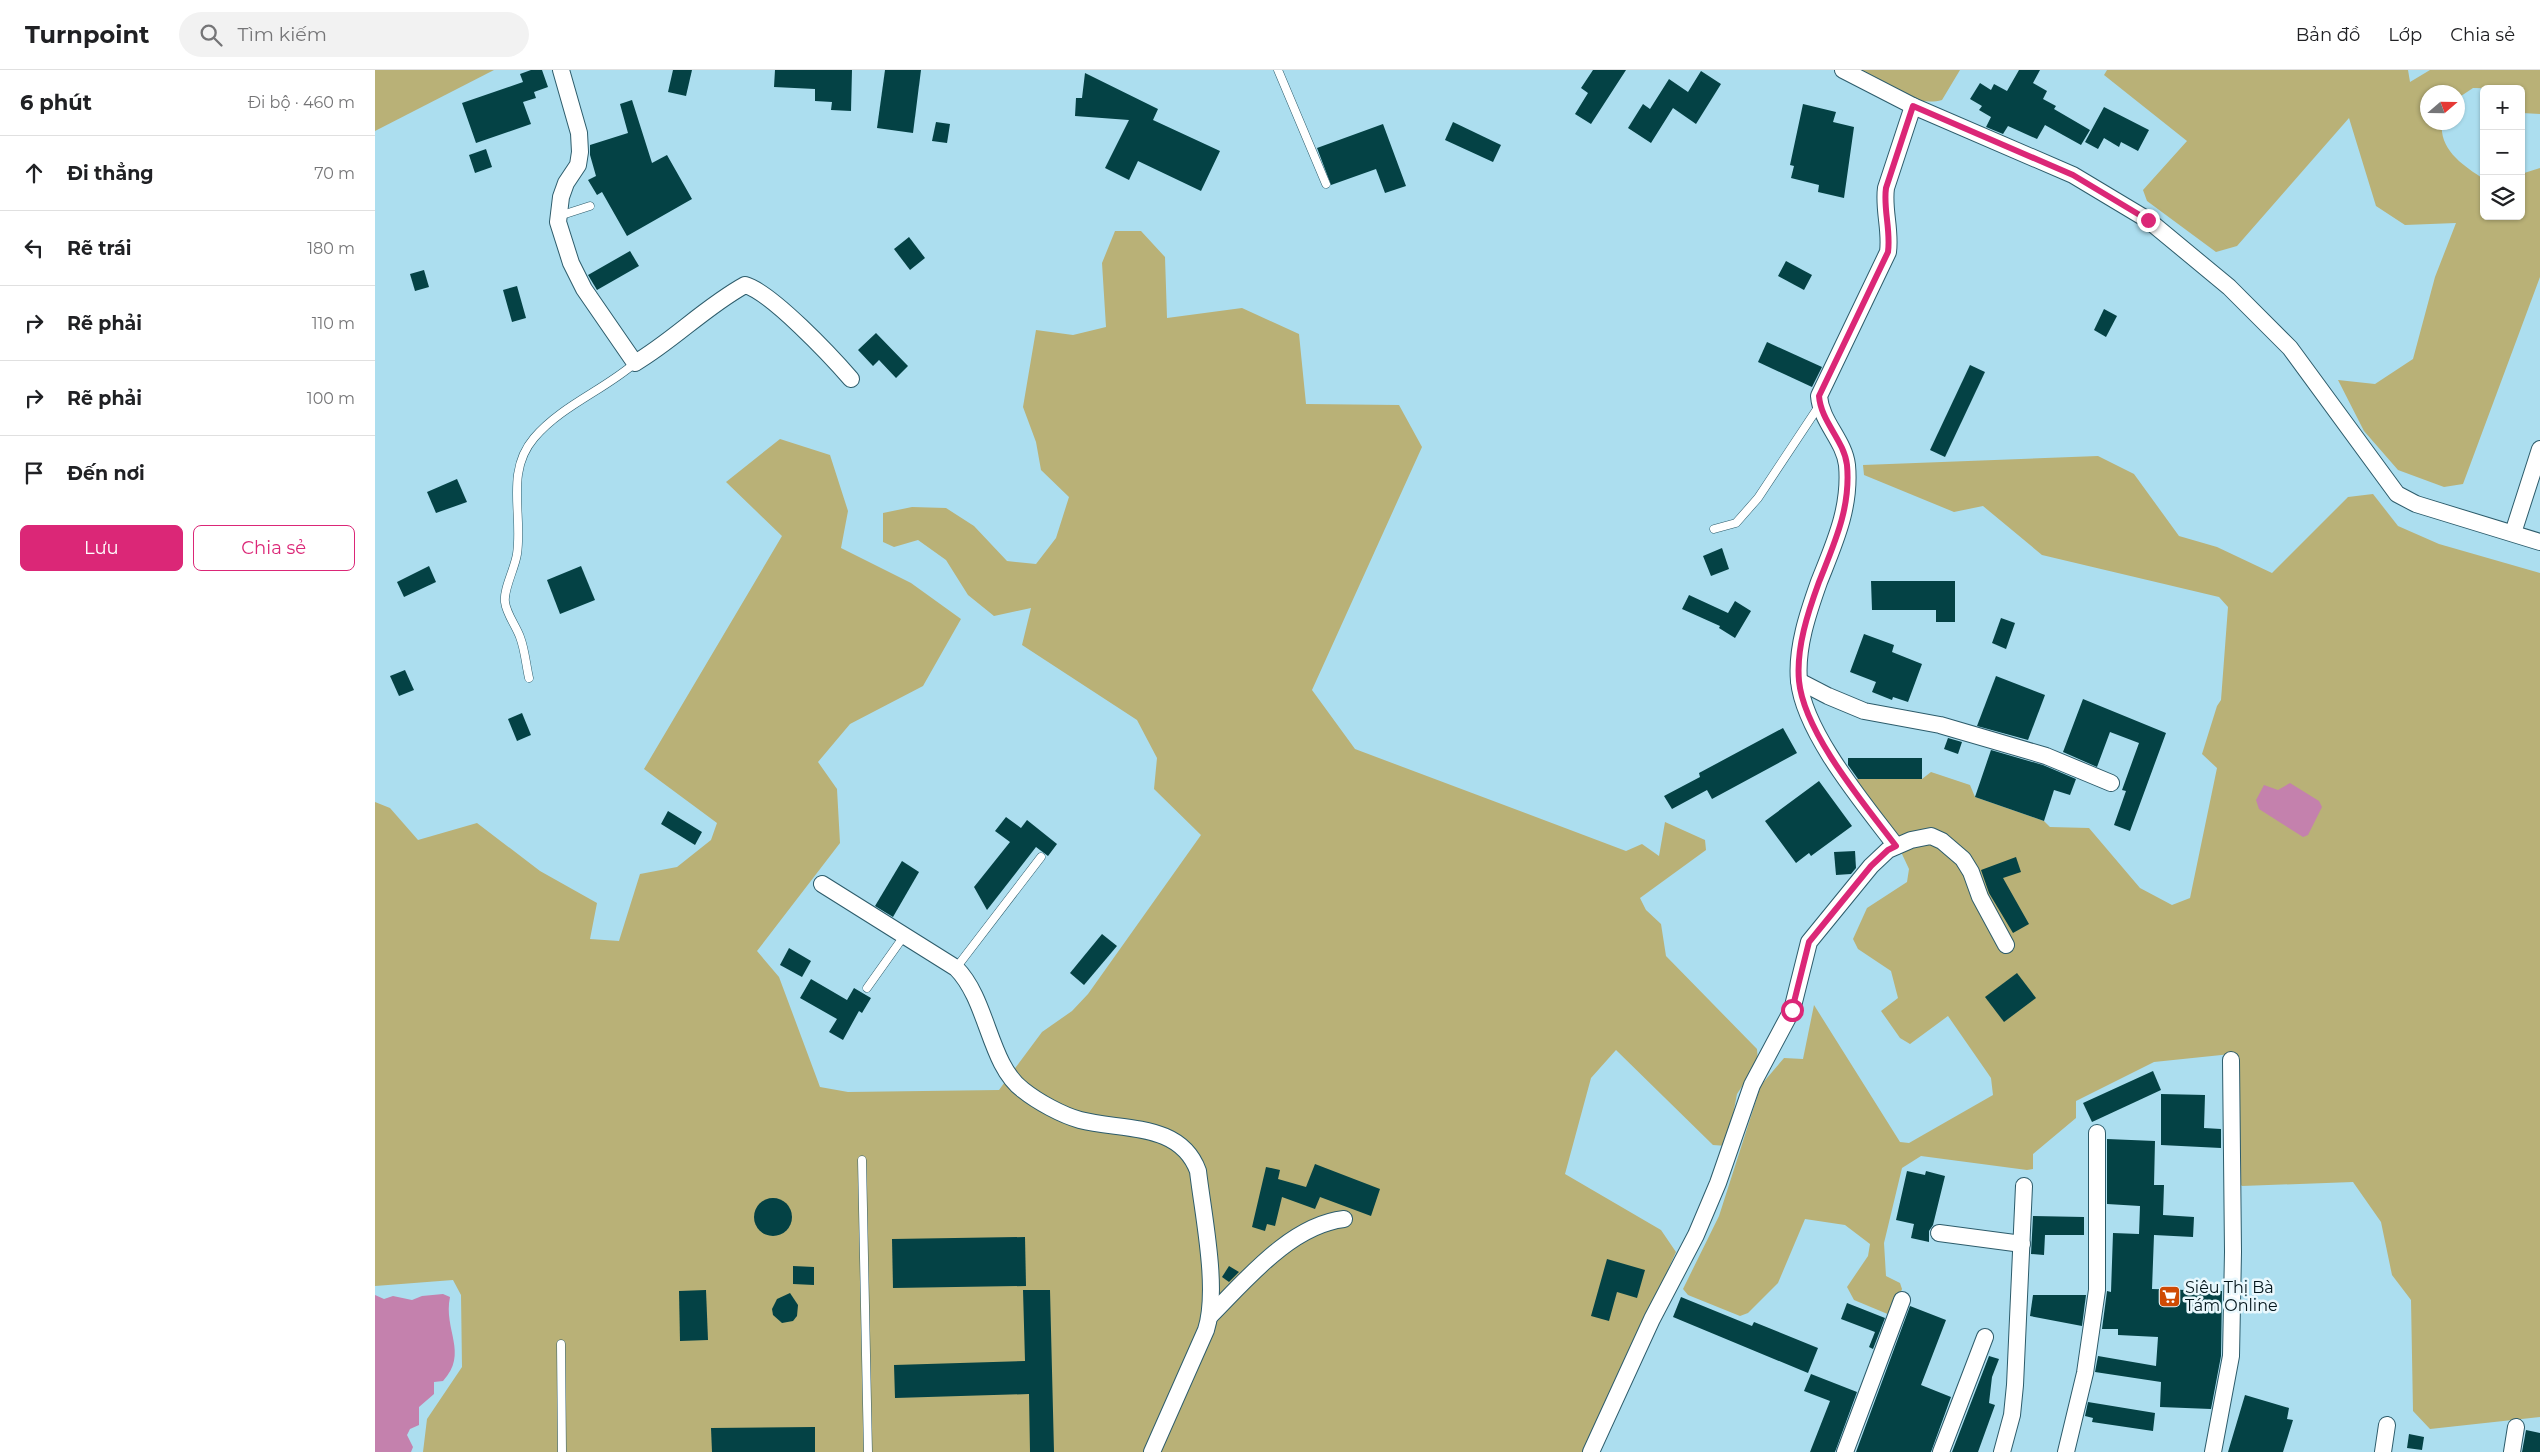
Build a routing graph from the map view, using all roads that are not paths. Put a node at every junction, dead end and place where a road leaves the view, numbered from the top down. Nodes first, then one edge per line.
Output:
1 (561, 70) edge
2 (1278, 70) edge
3 (1843, 70) edge
4 (1913, 106) junction
5 (1326, 184) dead end
6 (589, 206) dead end
7 (559, 216) junction
8 (635, 363) junction
9 (851, 379) dead end
10 (1819, 406) junction
11 (2540, 449) edge
12 (1714, 529) dead end
13 (2513, 533) junction
14 (2540, 542) edge
15 (529, 678) dead end
16 (1799, 681) junction
17 (2111, 783) dead end
18 (1896, 846) junction
19 (1041, 857) dead end
20 (822, 884) dead end
21 (904, 936) junction
22 (2006, 945) dead end
23 (956, 968) junction
24 (867, 988) dead end
25 (2231, 1060) dead end
26 (2097, 1134) dead end
27 (862, 1160) dead end
28 (2024, 1186) dead end
29 (1344, 1219) dead end
30 (1939, 1233) dead end
31 (2022, 1244) junction
32 (1903, 1300) dead end
33 (1210, 1316) junction
34 (1985, 1336) dead end
35 (561, 1344) dead end
36 (2387, 1425) dead end
37 (2516, 1427) dead end
38 (562, 1452) edge
39 (868, 1452) edge
40 (1152, 1452) edge
41 (1591, 1452) edge
42 (1845, 1452) edge
43 (1941, 1452) edge
44 (2002, 1452) edge
45 (2066, 1452) edge
46 (2213, 1452) edge
47 (2383, 1452) edge
48 (2512, 1452) edge

1 - 7 street
2 - 5 lane
3 - 4 street
4 - 10 street
4 - 13 street
6 - 7 lane
7 - 8 street
8 - 9 street
8 - 15 lane
10 - 12 lane
10 - 16 street
11 - 13 street
13 - 14 street
16 - 17 street
16 - 18 street
18 - 22 street
18 - 41 street
19 - 23 lane
20 - 21 street
21 - 23 street
21 - 24 lane
23 - 33 street
25 - 46 street
26 - 45 street
27 - 39 lane
28 - 31 street
29 - 33 street
30 - 31 street
31 - 44 street
32 - 42 street
33 - 40 street
34 - 43 street
35 - 38 lane
36 - 47 street
37 - 48 street

